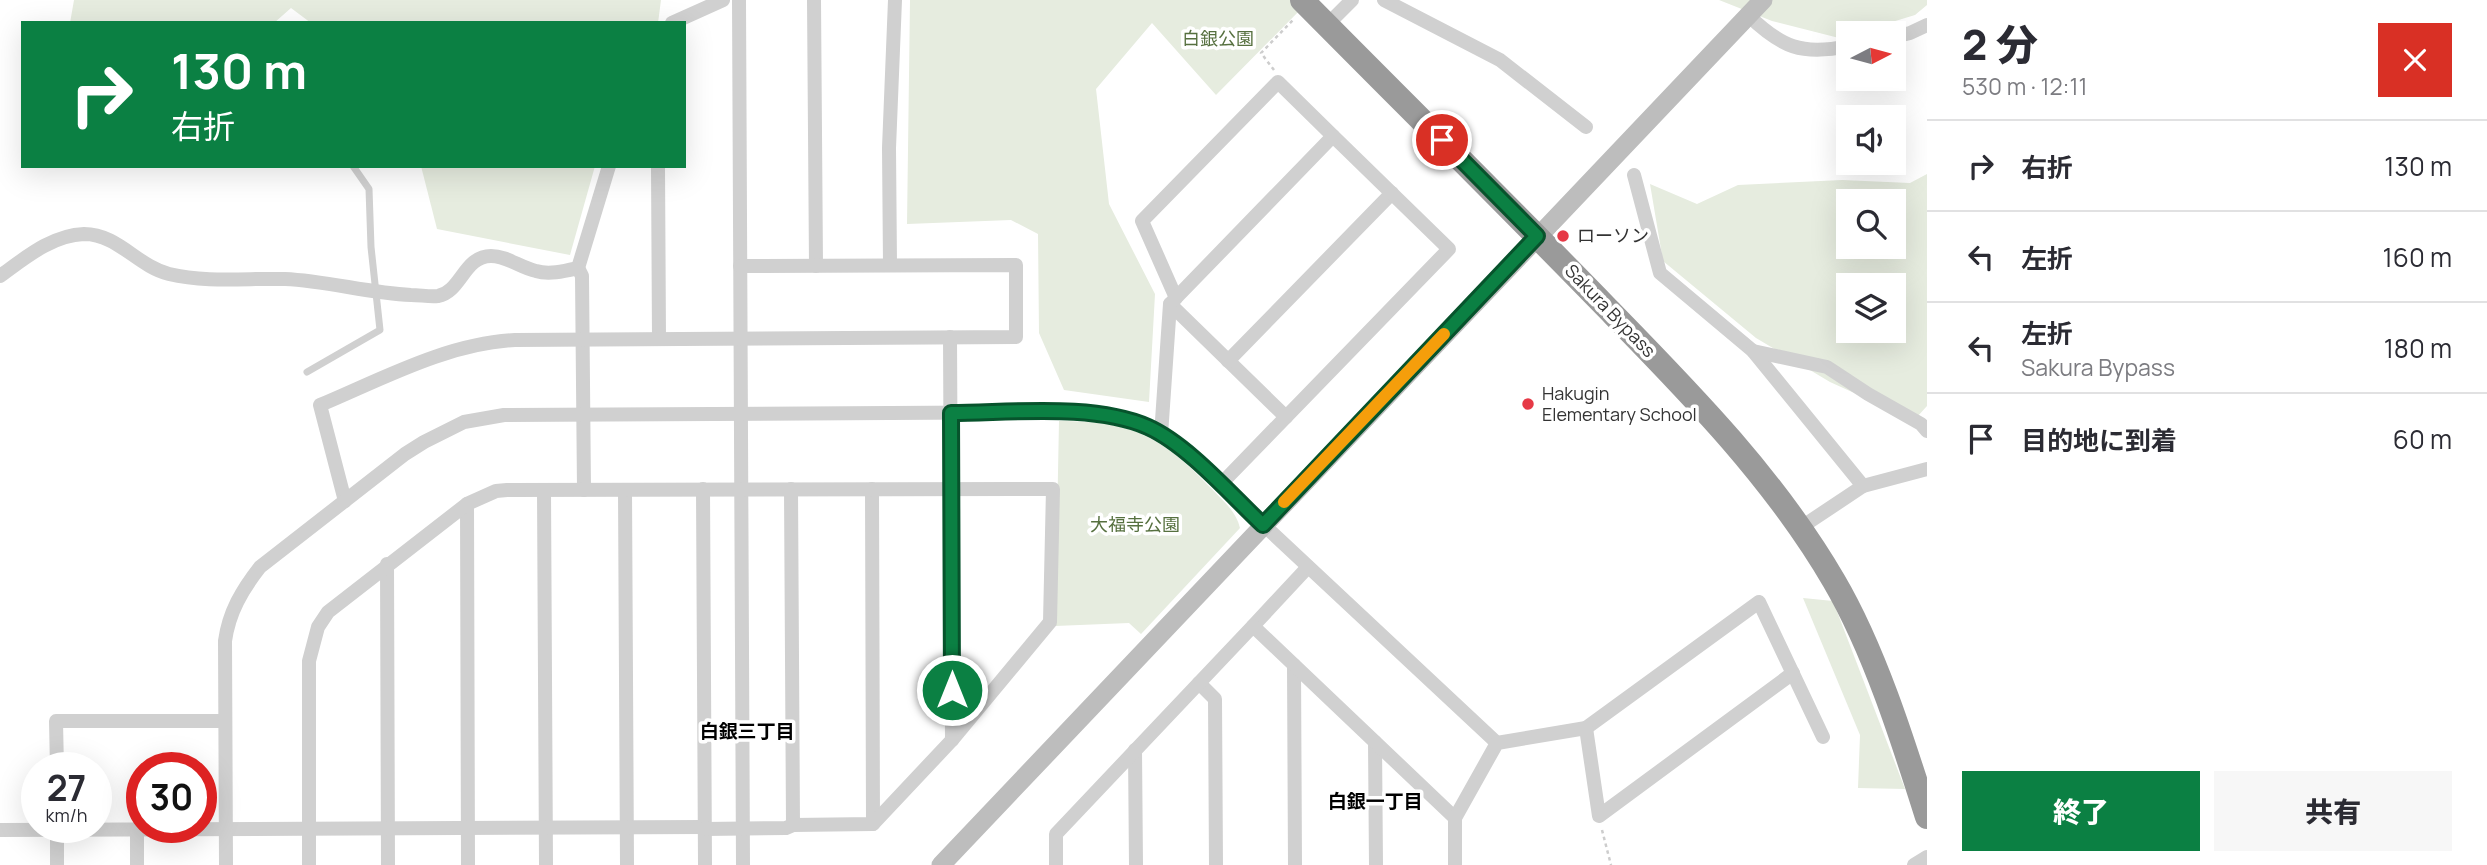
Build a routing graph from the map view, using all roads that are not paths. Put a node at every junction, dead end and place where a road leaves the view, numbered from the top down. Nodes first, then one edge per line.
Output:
1 (723, 0) edge
2 (739, 0) edge
3 (814, 0) edge
4 (895, 0) edge
5 (1352, 0) edge
6 (1384, 0) edge
7 (1763, 0) edge
8 (1305, 3) edge
9 (1748, 15) junction
10 (676, 21) edge
11 (1327, 25) junction
12 (1927, 25) edge
13 (1906, 34) edge
14 (1836, 49) edge
15 (1586, 127) dead end
16 (1333, 136) junction
17 (354, 168) edge
18 (608, 168) edge
19 (658, 168) edge
20 (1634, 175) dead end
21 (1392, 193) junction
22 (1537, 236) junction
23 (890, 265) junction
24 (740, 266) junction
25 (816, 266) junction
26 (578, 268) junction
27 (0, 276) edge
28 (377, 294) junction
29 (1173, 301) junction
30 (950, 337) junction
31 (741, 338) junction
32 (583, 339) junction
33 (659, 339) junction
34 (1753, 351) junction
35 (1228, 361) junction
36 (307, 372) dead end
37 (951, 413) junction
38 (742, 414) junction
39 (583, 415) junction
40 (1286, 417) junction
41 (1925, 422) edge
42 (1161, 435) junction
43 (1927, 469) edge
44 (1220, 485) junction
45 (1863, 486) junction
46 (951, 488) junction
47 (704, 489) junction
48 (741, 489) junction
49 (791, 489) junction
50 (872, 489) junction
51 (544, 490) junction
52 (584, 490) junction
53 (625, 490) junction
54 (345, 501) junction
55 (467, 504) junction
56 (1263, 525) junction
57 (1800, 528) junction
58 (387, 564) junction
59 (1308, 567) junction
60 (1253, 625) junction
61 (1294, 665) junction
62 (1793, 673) junction
63 (1199, 683) junction
64 (225, 721) junction
65 (1586, 728) junction
66 (1823, 737) dead end
67 (953, 740) junction
68 (1375, 742) junction
69 (1497, 743) junction
70 (1135, 750) junction
71 (57, 752) edge
72 (1927, 817) edge
73 (1455, 818) junction
74 (873, 824) junction
75 (793, 825) junction
76 (627, 827) junction
77 (388, 828) junction
78 (468, 828) junction
79 (546, 828) junction
80 (705, 828) junction
81 (743, 828) junction
82 (217, 829) edge
83 (226, 829) junction
84 (309, 829) junction
85 (0, 830) edge
86 (21, 830) edge
87 (57, 843) edge
88 (137, 843) edge
89 (1927, 857) edge
90 (57, 865) edge
91 (137, 865) edge
92 (226, 865) edge
93 (309, 865) edge
94 (388, 865) edge
95 (468, 865) edge
96 (546, 865) edge
97 (627, 865) edge
98 (705, 865) edge
99 (744, 865) edge
100 (941, 865) edge
101 (1056, 865) edge
102 (1136, 865) edge
103 (1216, 865) edge
104 (1295, 865) edge
105 (1376, 865) edge
106 (1455, 865) edge
107 (1914, 865) edge

1 - 10 street
2 - 24 street
3 - 25 street
4 - 23 street
5 - 11 street
6 - 15 street
7 - 9 street
8 - 11 highway, Sakura Bypass
9 - 14 street
9 - 22 street
11 - 22 highway, Sakura Bypass
12 - 13 street
16 - 21 street
16 - 29 street
16 - 29 street
17 - 28 lane
18 - 26 street
19 - 33 street
20 - 34 street
21 - 35 street
21 - 40 street
22 - 56 street
22 - 57 highway, Sakura Bypass
23 - 25 street
23 - 30 street
24 - 25 street
24 - 31 street
26 - 28 street
26 - 32 street
27 - 28 street
28 - 36 lane
29 - 35 street
29 - 42 street
30 - 31 street
30 - 37 street
31 - 33 street
31 - 38 street
32 - 33 street
32 - 39 street
32 - 54 street
34 - 41 street
34 - 45 street
35 - 40 street
37 - 38 street
37 - 42 street
37 - 46 street
38 - 39 street
38 - 48 street
39 - 52 street
39 - 54 street
40 - 44 street
42 - 44 street
43 - 45 street
44 - 56 street
45 - 57 street
46 - 50 street
46 - 67 street
46 - 67 street
47 - 48 street
47 - 53 street
47 - 80 street
48 - 49 street
48 - 81 street
49 - 50 street
49 - 75 street
50 - 74 street
51 - 52 street
51 - 55 street
51 - 79 street
52 - 53 street
53 - 76 street
54 - 64 street
55 - 58 street
55 - 78 street
56 - 59 street
56 - 100 street
57 - 72 highway, Sakura Bypass
58 - 77 street
58 - 84 street
59 - 60 street
59 - 69 street
60 - 61 street
60 - 63 street
61 - 68 street
61 - 104 street
62 - 65 street
62 - 65 street
62 - 66 street
63 - 70 street
63 - 103 street
64 - 71 street
64 - 83 street
65 - 69 street
67 - 74 street
68 - 73 street
68 - 105 street
69 - 73 street
70 - 101 street
70 - 102 street
73 - 106 street
74 - 75 street
75 - 81 street
76 - 79 street
76 - 80 street
76 - 97 street
77 - 78 street
77 - 84 street
77 - 94 street
78 - 79 street
78 - 95 street
79 - 96 street
80 - 81 street
80 - 98 street
81 - 99 street
82 - 83 street
83 - 84 street
83 - 92 street
84 - 93 street
85 - 86 street
87 - 90 street
88 - 91 street
89 - 107 street

